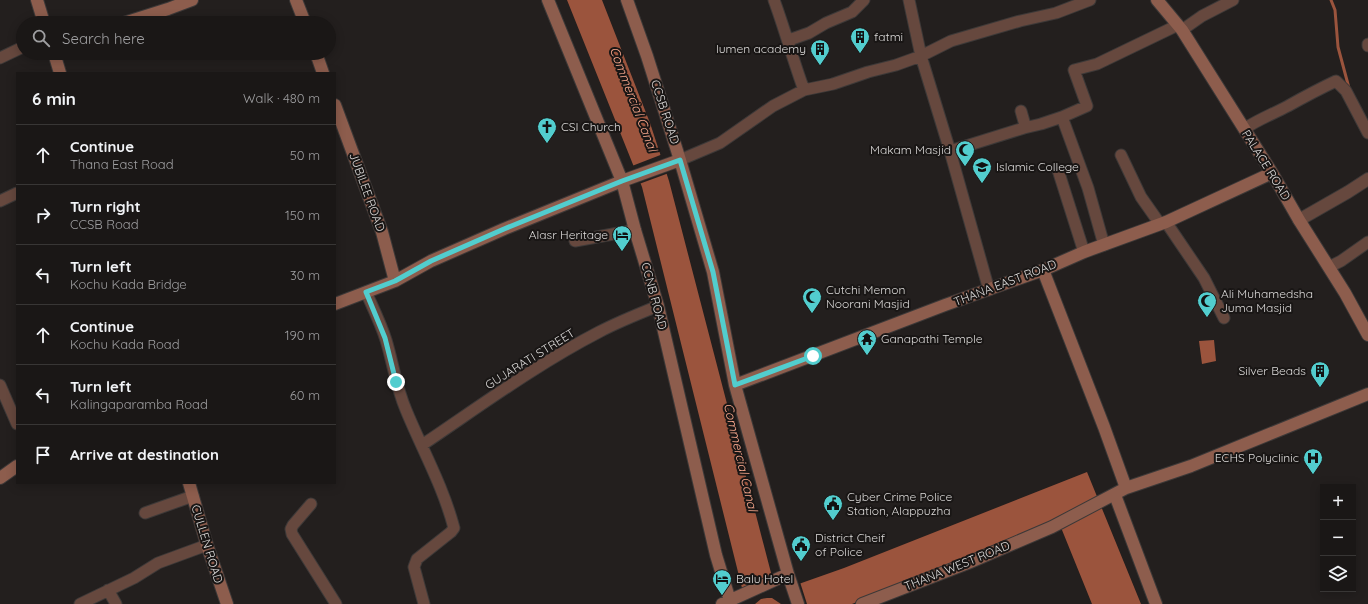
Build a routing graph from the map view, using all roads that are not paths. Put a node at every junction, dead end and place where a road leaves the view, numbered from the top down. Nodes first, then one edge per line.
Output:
1 (37, 0) edge
2 (192, 0) edge
3 (296, 0) edge
4 (548, 0) edge
5 (627, 0) edge
6 (774, 0) edge
7 (864, 0) edge
8 (909, 0) edge
9 (1090, 0) edge
10 (1157, 0) edge
11 (1233, 0) edge
12 (42, 16) edge
13 (148, 16) edge
14 (302, 16) edge
15 (1180, 27) junction
16 (788, 40) junction
17 (16, 50) edge
18 (921, 56) junction
19 (0, 58) edge
20 (56, 60) edge
21 (318, 60) edge
22 (60, 72) edge
23 (323, 72) edge
24 (804, 90) junction
25 (336, 109) edge
26 (1021, 111) dead end
27 (1062, 117) junction
28 (1024, 128) junction
29 (1244, 129) junction
30 (1368, 132) edge
31 (950, 152) junction
32 (1121, 155) dead end
33 (680, 160) junction
34 (1058, 170) dead end
35 (1272, 173) junction
36 (1368, 179) edge
37 (622, 181) junction
38 (16, 193) edge
39 (0, 201) edge
40 (1299, 220) junction
41 (1163, 223) junction
42 (635, 230) junction
43 (575, 241) dead end
44 (1368, 242) edge
45 (1104, 245) junction
46 (1084, 252) junction
47 (1329, 267) junction
48 (1043, 270) junction
49 (395, 281) junction
50 (989, 290) junction
51 (366, 292) junction
52 (336, 304) edge
53 (658, 306) junction
54 (1224, 318) dead end
55 (1368, 335) edge
56 (0, 385) edge
57 (735, 385) junction
58 (1368, 394) edge
59 (16, 422) edge
60 (422, 445) junction
61 (16, 467) edge
62 (0, 478) edge
63 (189, 484) edge
64 (1126, 488) junction
65 (1115, 495) junction
66 (193, 496) junction
67 (311, 504) dead end
68 (145, 513) dead end
69 (207, 545) junction
70 (788, 574) junction
71 (108, 590) junction
72 (878, 601) edge
73 (727, 603) edge
74 (80, 604) edge
75 (116, 604) edge
76 (227, 604) edge
77 (336, 604) edge
78 (424, 604) edge
79 (798, 604) edge
80 (862, 604) edge
81 (1156, 604) edge

1 - 12 main road
2 - 13 main road
3 - 14 main road
4 - 37 main road, CCNB ROAD
5 - 33 main road, CCSB ROAD
6 - 16 street
7 - 16 street
8 - 18 street
9 - 18 street
10 - 15 main road, PALACE ROAD
11 - 15 street
15 - 27 street
15 - 29 main road, PALACE ROAD
16 - 24 street
17 - 19 street
18 - 24 street
18 - 31 street
20 - 22 main road
21 - 23 main road
24 - 33 street
25 - 49 main road, JUBILEE ROAD
26 - 28 street
27 - 28 street
27 - 45 street
28 - 31 street
29 - 30 street
29 - 35 main road, PALACE ROAD
31 - 50 street
32 - 41 street
33 - 37 main road
33 - 57 main road, CCSB ROAD
34 - 46 street
35 - 40 main road, PALACE ROAD
35 - 41 main road, THANA EAST ROAD
36 - 40 street
37 - 42 main road, CCNB ROAD
37 - 49 main road
38 - 39 street
40 - 47 main road, PALACE ROAD
41 - 45 main road, THANA EAST ROAD
41 - 54 street
42 - 43 street
42 - 53 main road, CCNB ROAD
44 - 47 street
45 - 46 main road, THANA EAST ROAD
46 - 48 main road, THANA EAST ROAD
47 - 55 main road, PALACE ROAD
48 - 50 main road, THANA EAST ROAD
48 - 64 main road
49 - 51 main road
50 - 57 main road, THANA EAST ROAD
51 - 52 main road
51 - 60 street
53 - 60 street, GUJARATI STREET
53 - 73 main road, CCNB ROAD
56 - 59 street
57 - 70 main road, CCSB ROAD
58 - 64 main road
60 - 78 street
61 - 62 main road
63 - 66 main road, CULLEN ROAD
64 - 65 main road
65 - 72 main road, THANA WEST ROAD
65 - 81 main road
66 - 68 street
66 - 69 main road, CULLEN ROAD
67 - 77 street
69 - 71 street
69 - 76 main road, CULLEN ROAD
70 - 73 main road
70 - 79 main road, CCSB ROAD
71 - 74 street
71 - 75 street
72 - 80 main road, THANA WEST ROAD

